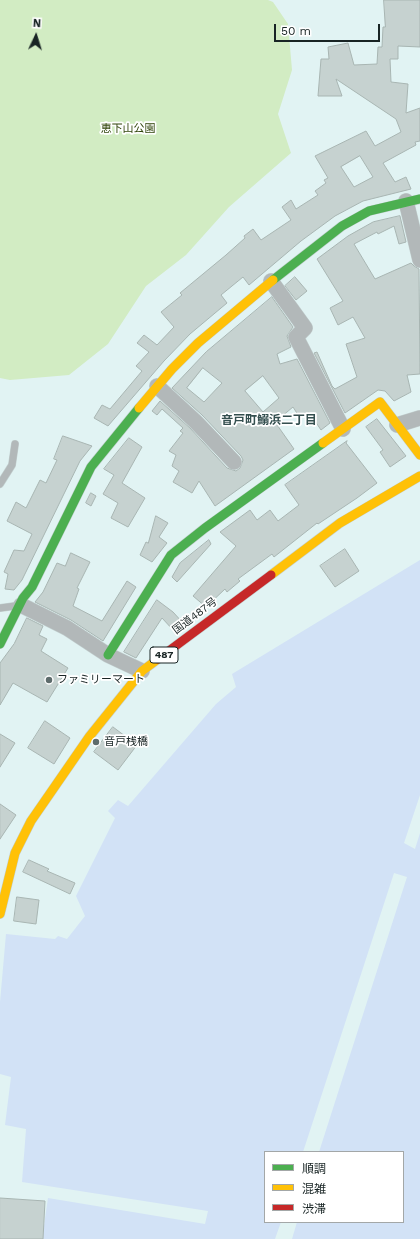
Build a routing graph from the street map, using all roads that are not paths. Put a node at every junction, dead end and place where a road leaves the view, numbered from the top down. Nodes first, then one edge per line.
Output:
1 (413, 200) edge
2 (420, 260) edge
3 (271, 281) junction
4 (158, 386) junction
5 (420, 418) edge
6 (397, 425) junction
7 (342, 429) junction
8 (15, 444) dead end
9 (420, 455) edge
10 (234, 462) dead end
11 (420, 476) edge
12 (0, 484) edge
13 (21, 605) junction
14 (0, 608) edge
15 (0, 644) edge
16 (108, 655) junction
17 (142, 671) junction
18 (0, 914) edge

1 - 2 street
1 - 3 main road
3 - 4 main road
3 - 7 street
4 - 10 street
4 - 13 main road
5 - 6 street
6 - 7 main road
6 - 9 main road
7 - 16 main road
8 - 12 lane
11 - 17 main road, 国道487号 / 487
13 - 14 lane
13 - 15 main road
13 - 16 street
16 - 17 street
17 - 18 main road, 国道487号 / 487

